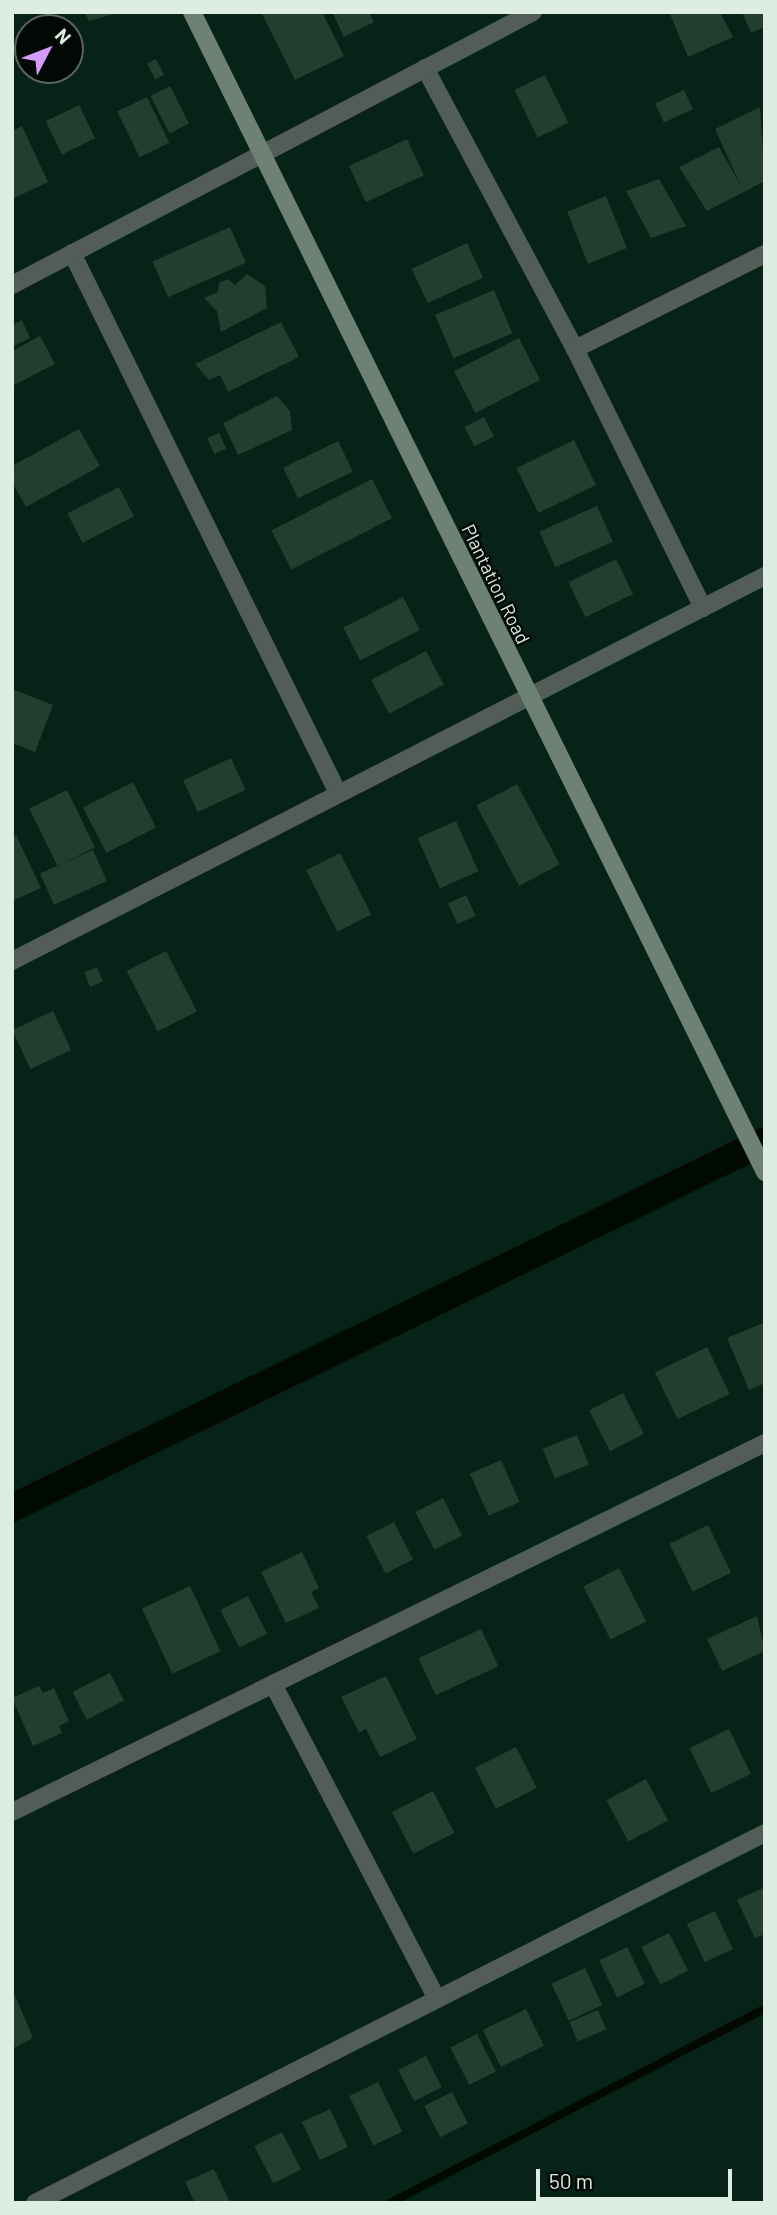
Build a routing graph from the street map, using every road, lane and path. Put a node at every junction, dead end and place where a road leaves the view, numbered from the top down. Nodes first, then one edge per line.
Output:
1 (192, 12) edge
2 (533, 12) edge
3 (425, 68) junction
4 (261, 152) junction
5 (72, 253) junction
6 (765, 254) edge
7 (12, 285) edge
8 (575, 349) junction
9 (765, 576) edge
10 (703, 608) junction
11 (528, 696) junction
12 (338, 793) junction
13 (12, 961) edge
14 (765, 1172) edge
15 (765, 1443) edge
16 (274, 1686) junction
17 (12, 1812) edge
18 (765, 1833) edge
19 (437, 1999) junction
20 (35, 2203) edge

1 - 4 street, Plantation Road
2 - 3 street
3 - 4 street
3 - 8 street
4 - 5 street
4 - 11 street, Plantation Road
5 - 7 street
5 - 12 street
6 - 8 street
8 - 10 street
9 - 10 street
10 - 11 street
11 - 12 street
11 - 14 street, Plantation Road
12 - 13 street
15 - 16 street
16 - 17 street
16 - 19 street
18 - 19 street
19 - 20 street

